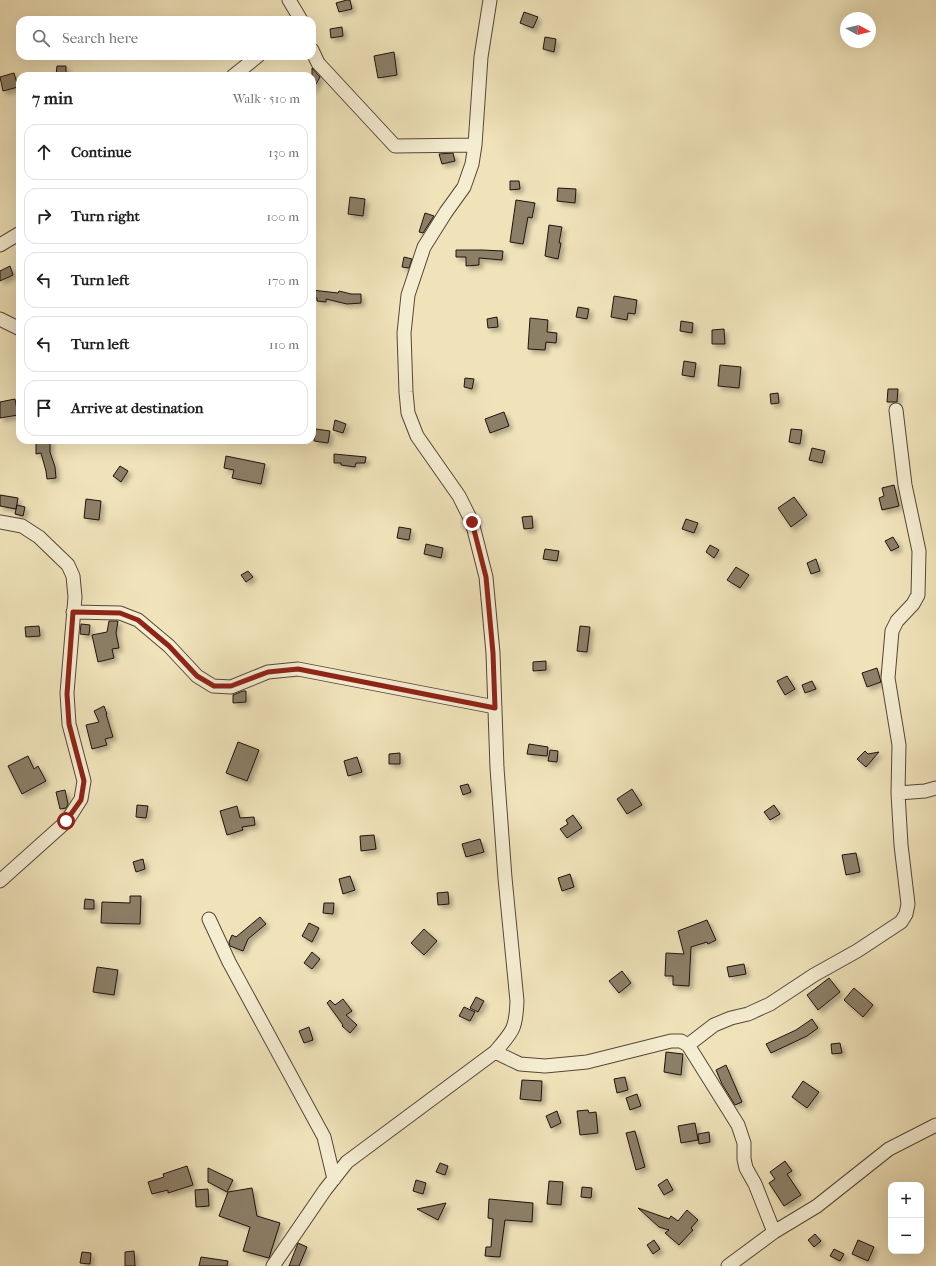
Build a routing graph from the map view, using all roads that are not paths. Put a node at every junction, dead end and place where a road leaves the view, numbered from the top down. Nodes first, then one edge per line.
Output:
1 (289, 0) edge
2 (490, 0) edge
3 (299, 16) edge
4 (316, 58) edge
5 (253, 60) edge
6 (238, 72) edge
7 (475, 145) junction
8 (16, 236) edge
9 (0, 246) edge
10 (0, 319) edge
11 (16, 327) edge
12 (896, 410) dead end
13 (0, 522) edge
14 (73, 612) junction
15 (495, 708) junction
16 (936, 788) edge
17 (898, 793) junction
18 (0, 881) edge
19 (209, 919) dead end
20 (688, 1045) junction
21 (495, 1052) junction
22 (936, 1125) edge
23 (334, 1179) junction
24 (774, 1232) junction
25 (273, 1266) edge
26 (728, 1266) edge

1 - 3 street
2 - 7 street
4 - 7 street
5 - 6 street
7 - 15 street
8 - 9 street
10 - 11 street
12 - 17 street
13 - 14 street
14 - 15 street
14 - 18 street
15 - 21 street
16 - 17 street
17 - 20 street
19 - 23 street
20 - 21 street
20 - 24 street
21 - 23 street
22 - 24 street
23 - 25 street
24 - 26 street

